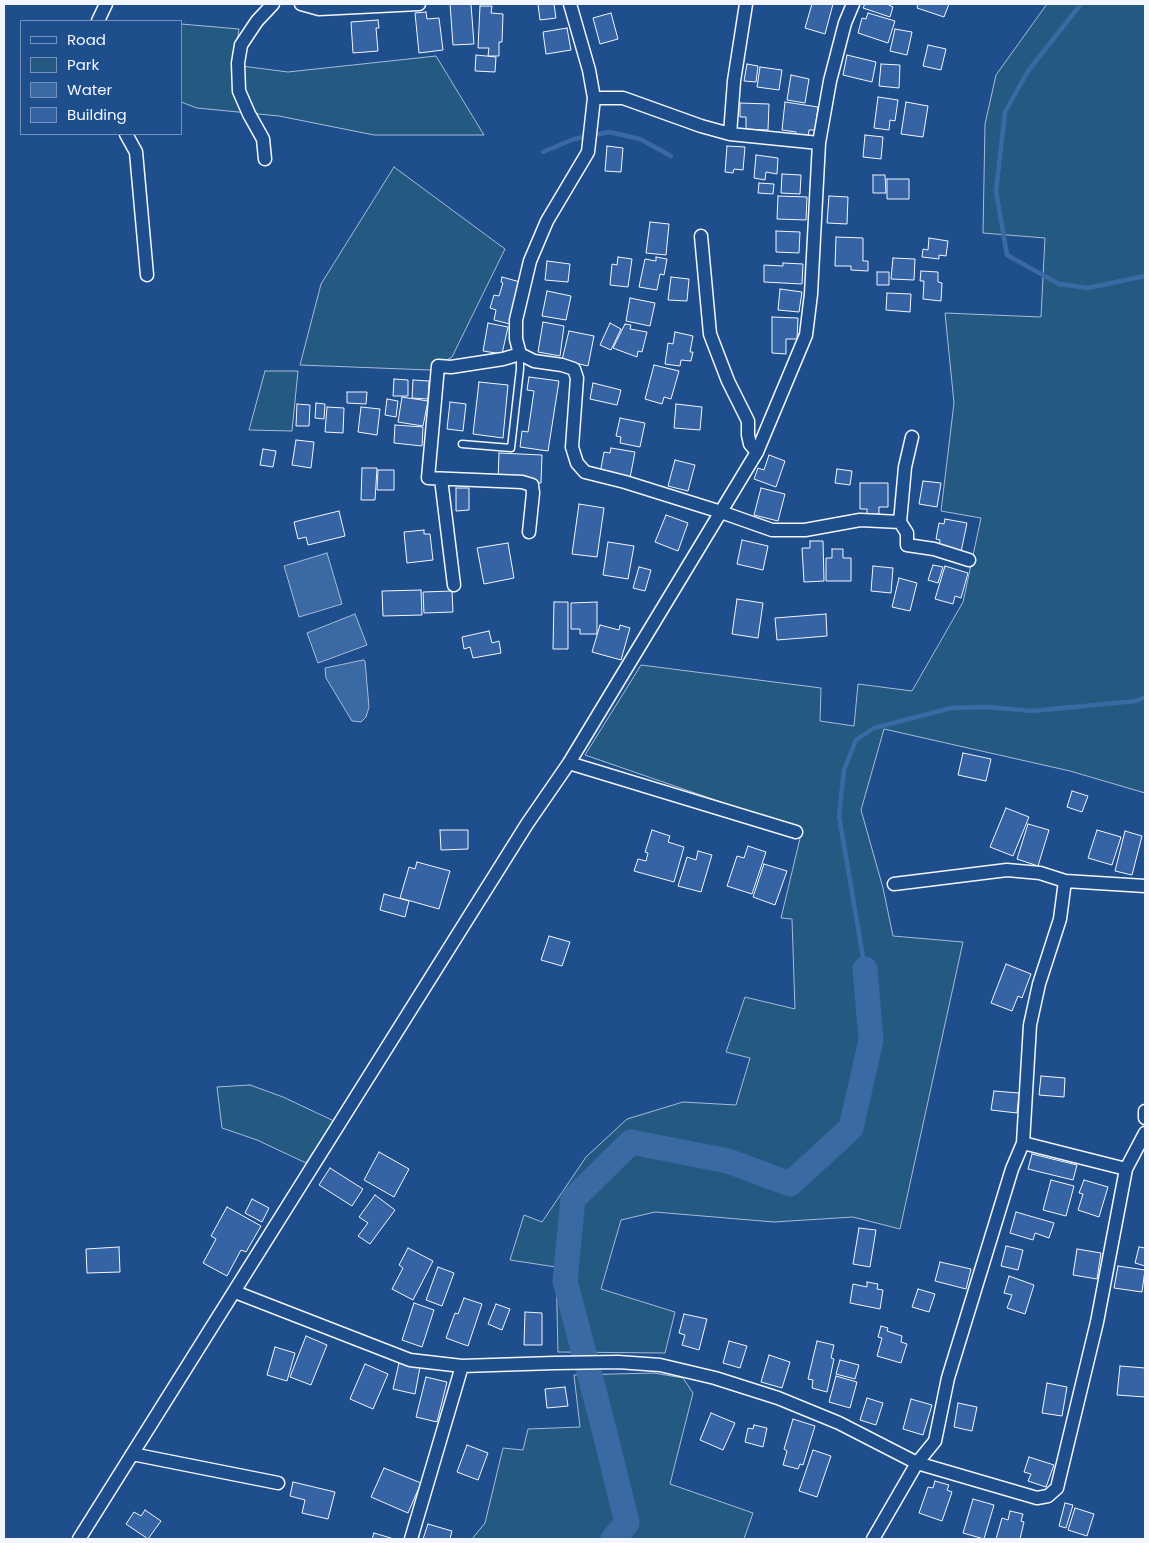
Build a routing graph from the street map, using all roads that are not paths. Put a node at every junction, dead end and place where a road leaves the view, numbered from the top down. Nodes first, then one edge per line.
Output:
1 (106, 4) edge
2 (273, 4) edge
3 (301, 4) edge
4 (418, 4) edge
5 (570, 4) edge
6 (746, 4) edge
7 (853, 4) edge
8 (98, 20) edge
9 (594, 104) junction
10 (730, 134) junction
11 (127, 135) edge
12 (819, 143) junction
13 (265, 159) dead end
14 (701, 236) dead end
15 (147, 274) dead end
16 (520, 354) junction
17 (912, 437) dead end
18 (462, 444) dead end
19 (757, 452) junction
20 (441, 479) junction
21 (720, 512) junction
22 (900, 522) junction
23 (529, 532) dead end
24 (969, 560) dead end
25 (454, 585) dead end
26 (569, 763) junction
27 (796, 832) dead end
28 (1065, 881) junction
29 (894, 884) dead end
30 (1145, 886) edge
31 (1145, 1111) edge
32 (1145, 1118) edge
33 (1145, 1133) edge
34 (1023, 1143) junction
35 (1126, 1169) junction
36 (235, 1292) junction
37 (462, 1366) junction
38 (132, 1454) junction
39 (917, 1463) junction
40 (278, 1484) dead end
41 (79, 1539) edge
42 (411, 1539) edge
43 (873, 1539) edge

1 - 8 street
2 - 13 street
3 - 4 street
5 - 9 street
6 - 10 street
7 - 12 street
9 - 10 street
9 - 16 street
10 - 12 street
11 - 15 street
12 - 19 street
14 - 19 street
16 - 18 lane
16 - 20 street
16 - 21 street
17 - 22 street
19 - 21 street
20 - 23 street
20 - 25 street
21 - 22 street
21 - 26 street
22 - 24 street
26 - 27 street
26 - 36 street
28 - 29 street
28 - 30 street
28 - 34 street
31 - 32 street
33 - 35 street
34 - 35 street
34 - 39 street
35 - 39 street
36 - 37 street
36 - 38 street
37 - 39 street
37 - 42 street
38 - 40 street
38 - 41 street
39 - 43 street

